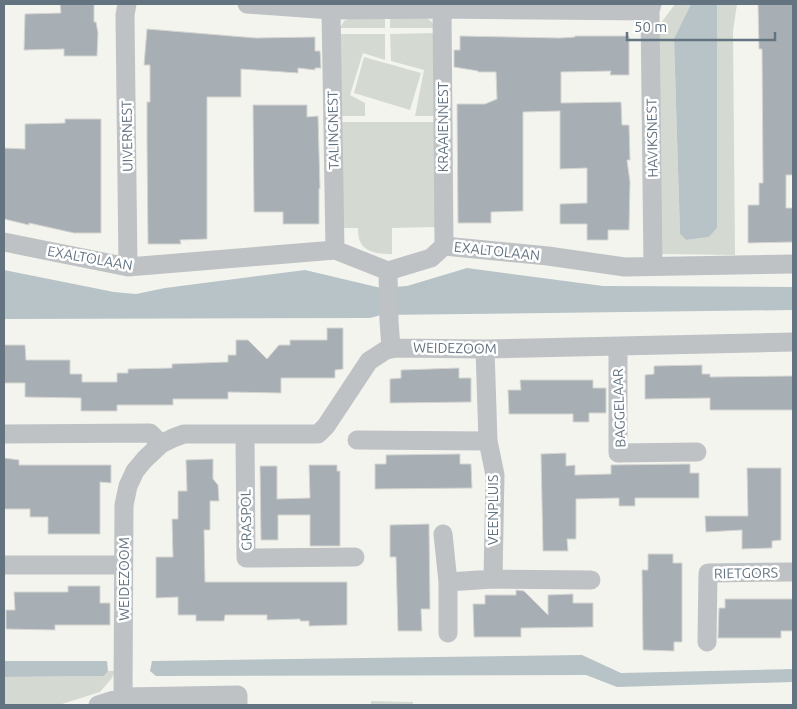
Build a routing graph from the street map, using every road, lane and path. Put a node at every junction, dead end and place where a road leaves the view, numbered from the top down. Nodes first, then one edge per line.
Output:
1 (127, 4) edge
2 (246, 4) edge
3 (651, 7) edge
4 (442, 9) junction
5 (331, 10) junction
6 (4, 242) edge
7 (444, 246) junction
8 (335, 250) junction
9 (793, 264) edge
10 (653, 266) junction
11 (128, 267) junction
12 (388, 277) junction
13 (793, 342) edge
14 (618, 347) junction
15 (391, 348) junction
16 (485, 349) junction
17 (4, 434) edge
18 (245, 434) junction
19 (357, 440) dead end
20 (488, 441) junction
21 (161, 444) junction
22 (697, 452) dead end
23 (443, 534) dead end
24 (355, 557) dead end
25 (4, 565) edge
26 (116, 565) dead end
27 (793, 572) edge
28 (493, 579) junction
29 (591, 580) dead end
30 (448, 582) junction
31 (448, 633) dead end
32 (708, 642) dead end
33 (124, 697) junction
34 (98, 705) edge
35 (238, 705) edge

1 - 11 street, UIVERNEST
2 - 5 street
3 - 4 street
3 - 10 street, HAVIKSNEST
4 - 5 street
4 - 7 street, KRAAIENNEST
5 - 8 street, TALINGNEST
6 - 11 street, EXALTOLAAN
7 - 10 street, EXALTOLAAN
7 - 12 street, EXALTOLAAN
8 - 11 street, EXALTOLAAN
8 - 12 street, EXALTOLAAN
9 - 10 street, EXALTOLAAN
12 - 15 street
13 - 14 street, WEIDEZOOM
14 - 16 street, WEIDEZOOM
14 - 22 street, BAGGELAAR
15 - 16 street, WEIDEZOOM
15 - 18 street, WEIDEZOOM
16 - 20 street, VEENPLUIS
17 - 21 street
18 - 21 street, WEIDEZOOM
18 - 24 street, GRASPOL
19 - 20 street
20 - 28 street, VEENPLUIS
21 - 33 street, WEIDEZOOM
23 - 30 street
25 - 26 street, WEIDEZOOM
27 - 32 street, RIETGORS
28 - 29 street
28 - 30 street
30 - 31 street
33 - 34 street
33 - 35 street

